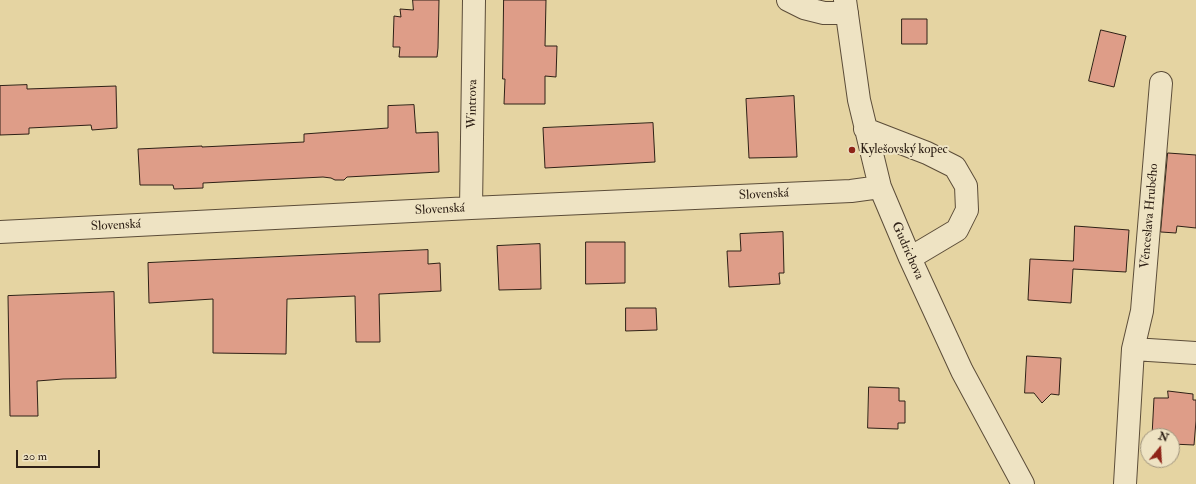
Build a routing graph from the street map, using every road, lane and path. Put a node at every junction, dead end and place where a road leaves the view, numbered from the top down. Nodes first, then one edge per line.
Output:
1 (474, 0) edge
2 (788, 0) edge
3 (846, 6) edge
4 (1161, 82) dead end
5 (865, 129) junction
6 (880, 187) junction
7 (471, 208) junction
8 (0, 232) edge
9 (910, 258) junction
10 (1133, 349) junction
11 (1196, 352) edge
12 (1023, 484) edge
13 (1125, 484) edge

1 - 7 street, Wintrova
2 - 3 street
3 - 5 street, Gudrichova
4 - 10 street, Věnceslava Hrubého
5 - 6 street, Gudrichova
5 - 9 street
6 - 7 street, Slovenská
6 - 9 street, Gudrichova
7 - 8 street, Slovenská
9 - 12 street, Gudrichova
10 - 11 street
10 - 13 street, Věnceslava Hrubého

